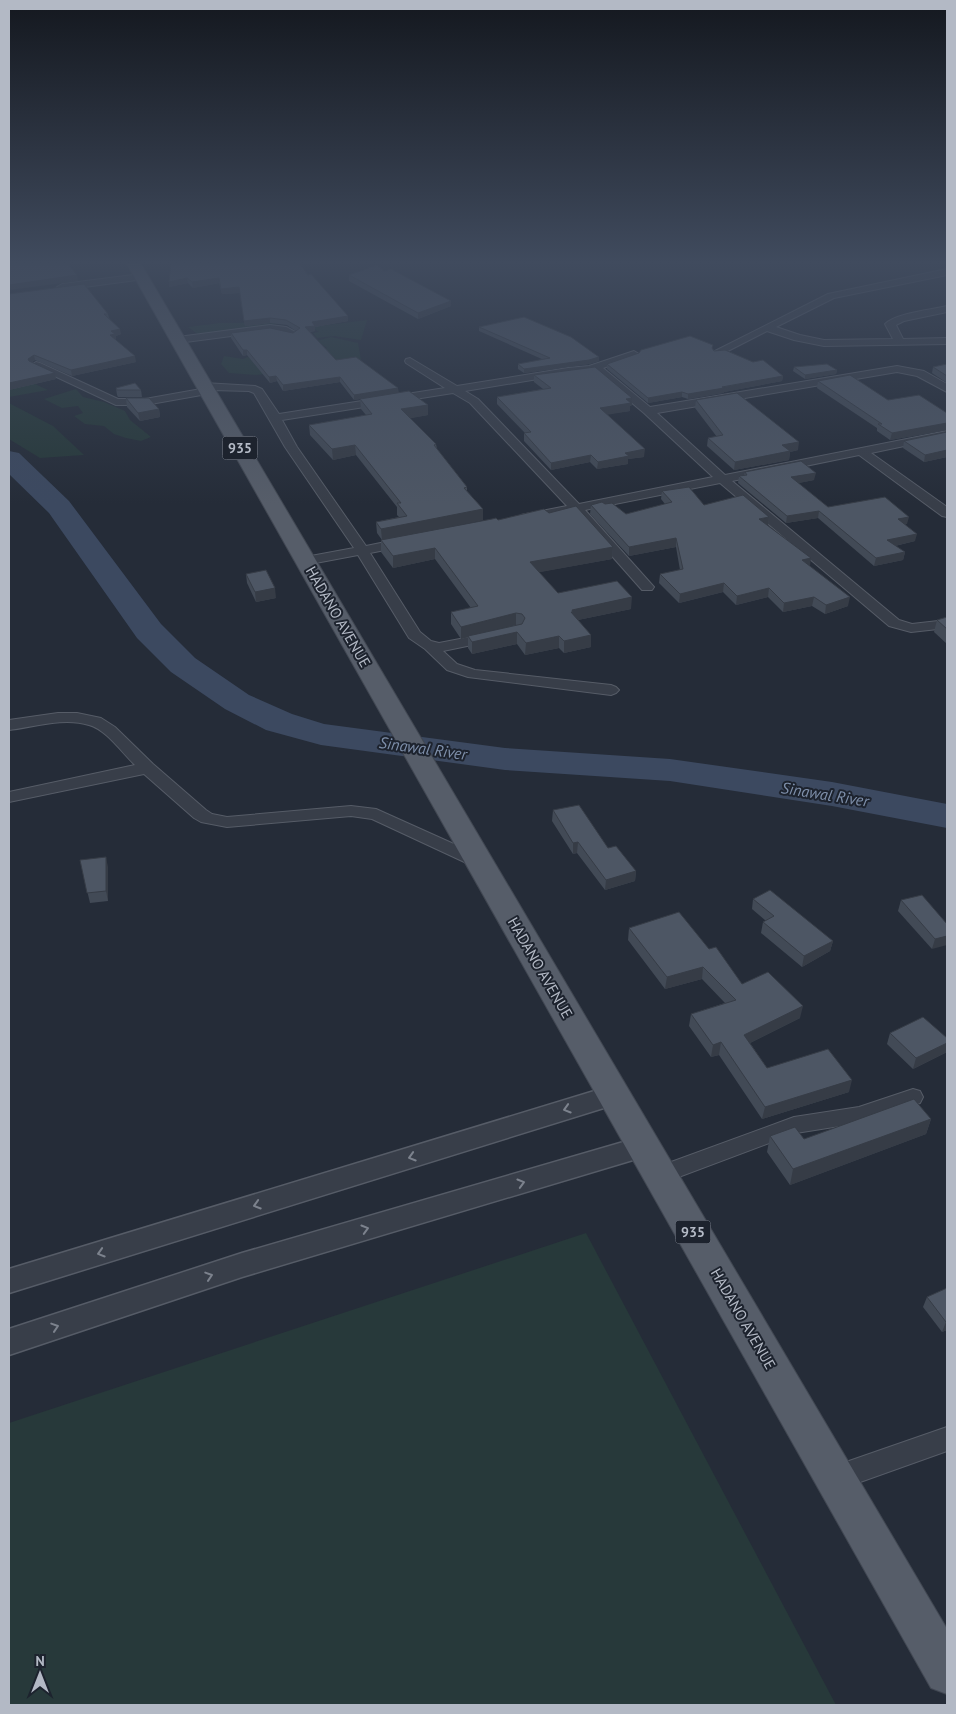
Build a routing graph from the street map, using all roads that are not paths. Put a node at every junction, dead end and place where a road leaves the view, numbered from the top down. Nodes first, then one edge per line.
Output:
1 (180, 344) edge
2 (734, 344) edge
3 (718, 352) edge
4 (634, 354) edge
5 (410, 361) dead end
6 (36, 365) edge
7 (593, 368) junction
8 (206, 389) junction
9 (457, 389) junction
10 (947, 389) edge
11 (648, 411) junction
12 (276, 418) junction
13 (947, 434) edge
14 (861, 451) junction
15 (723, 479) junction
16 (576, 508) junction
17 (947, 512) edge
18 (518, 519) edge
19 (420, 539) edge
20 (362, 550) junction
21 (305, 561) junction
22 (647, 587) dead end
23 (947, 624) edge
24 (508, 633) edge
25 (430, 647) junction
26 (611, 690) dead end
27 (9, 725) edge
28 (147, 768) junction
29 (9, 796) edge
30 (479, 862) junction
31 (614, 1095) junction
32 (913, 1097) edge
33 (652, 1161) junction
34 (9, 1281) edge
35 (9, 1342) edge
36 (947, 1439) edge
37 (835, 1478) junction
38 (947, 1672) edge

1 - 8 main road, HADANO AVENUE / 935
2 - 3 street
4 - 7 street
5 - 9 street
6 - 8 street
7 - 9 street
7 - 11 street
8 - 12 street
8 - 21 main road, HADANO AVENUE / 935
9 - 12 street
9 - 16 street
10 - 11 street
11 - 15 street
12 - 20 street
13 - 14 street
14 - 15 street
14 - 17 street
15 - 16 street
15 - 23 street
16 - 18 street
16 - 22 street
19 - 20 street
20 - 21 street
20 - 25 street
21 - 30 main road, HADANO AVENUE / 935
24 - 25 street
25 - 26 street
27 - 28 street
28 - 29 street
28 - 30 street
30 - 31 main road, HADANO AVENUE / 935
31 - 33 main road, HADANO AVENUE / 935
31 -> 34 street
32 - 33 street
35 -> 33 street
33 - 37 main road, HADANO AVENUE / 935
36 - 37 street
37 - 38 main road, HADANO AVENUE / 935

